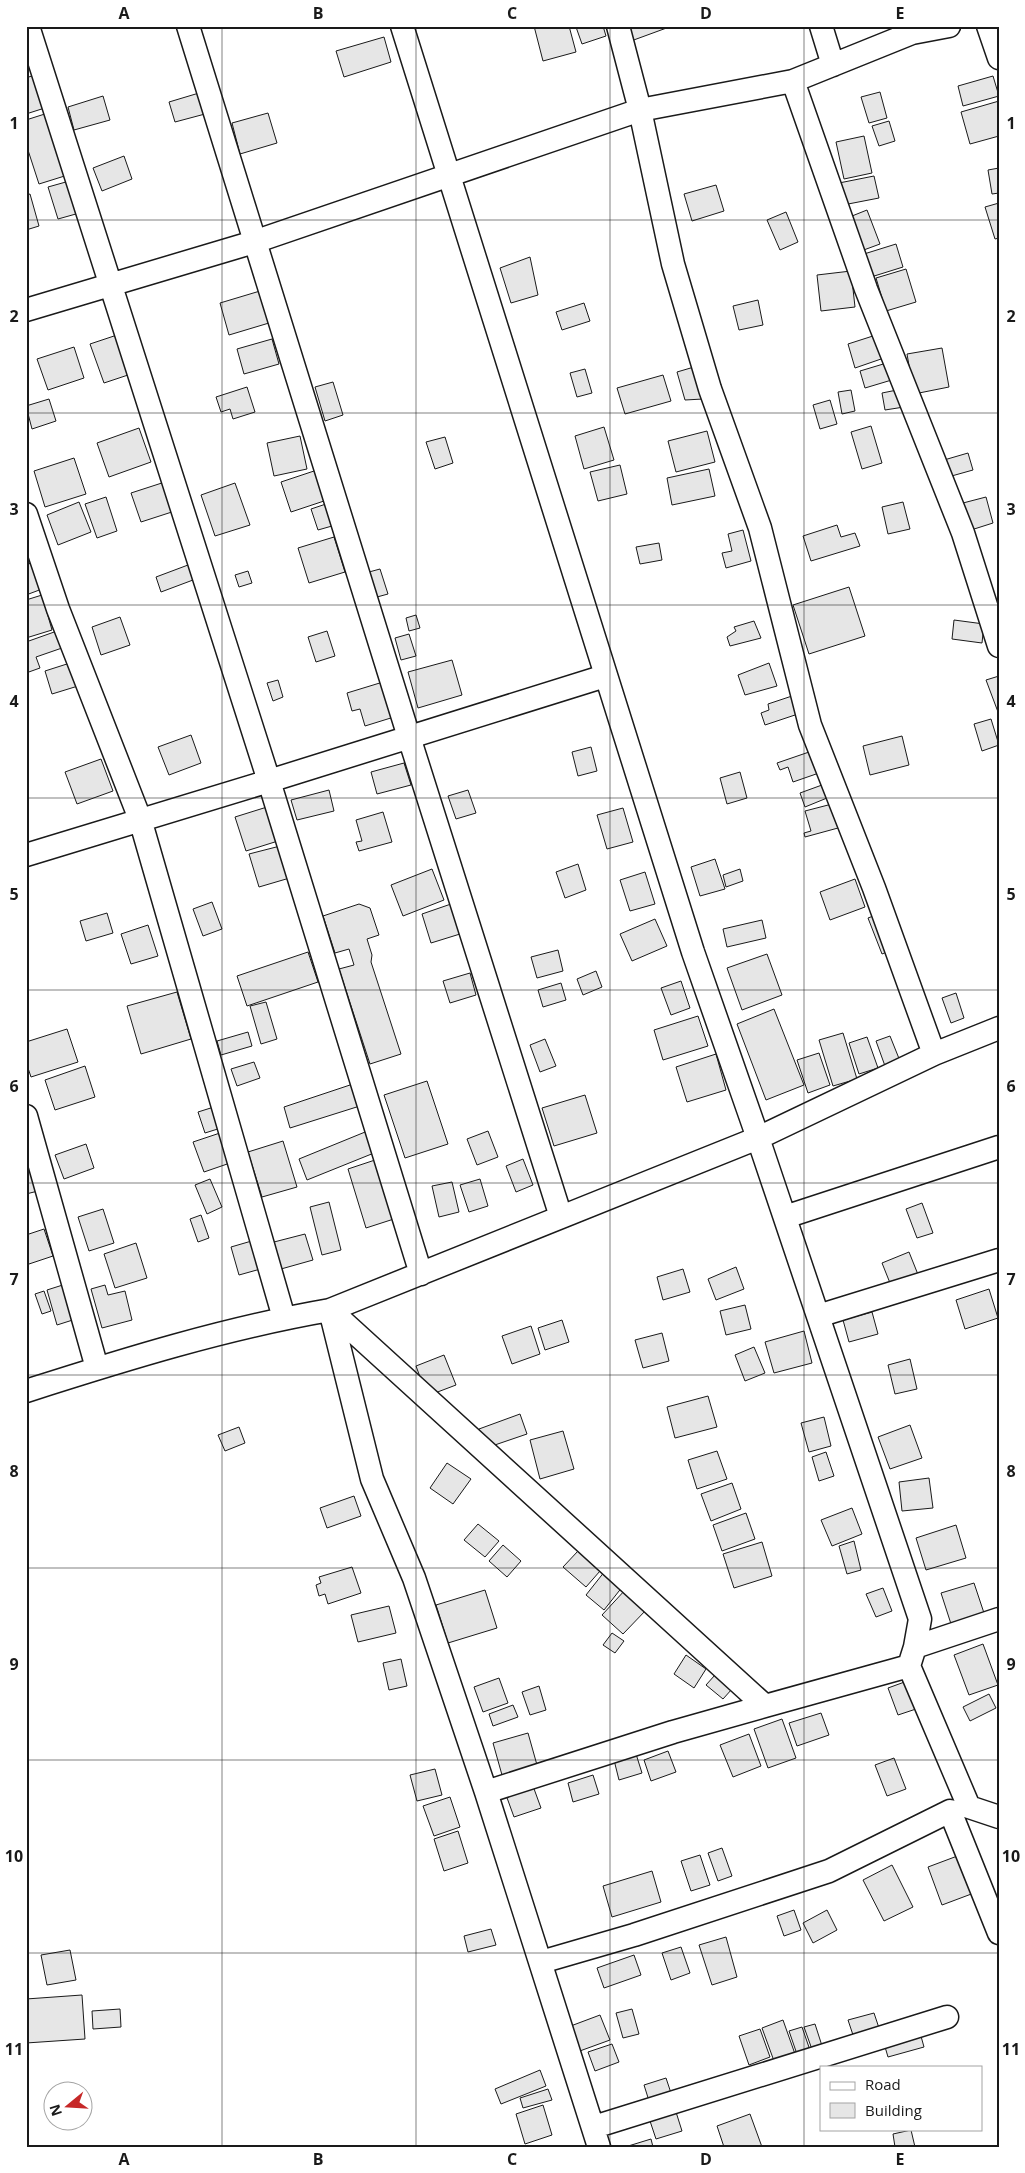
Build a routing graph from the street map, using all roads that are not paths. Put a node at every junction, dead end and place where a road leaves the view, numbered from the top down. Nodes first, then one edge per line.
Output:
1 (28, 26) edge
2 (188, 26) edge
3 (402, 26) edge
4 (618, 26) edge
5 (821, 26) edge
6 (949, 26) edge
7 (988, 26) edge
8 (999, 58) edge
9 (832, 65) junction
10 (793, 81) junction
11 (640, 110) junction
12 (448, 175) junction
13 (254, 242) junction
14 (112, 285) junction
15 (26, 310) edge
16 (26, 514) edge
17 (999, 646) edge
18 (605, 676) junction
19 (409, 737) junction
20 (269, 781) junction
21 (140, 819) junction
22 (26, 855) edge
23 (999, 1028) edge
24 (934, 1054) junction
25 (26, 1116) edge
26 (758, 1138) junction
27 (999, 1147) edge
28 (562, 1217) junction
29 (785, 1217) junction
30 (999, 1260) edge
31 (422, 1274) junction
32 (330, 1310) junction
33 (818, 1316) junction
34 (284, 1318) junction
35 (97, 1368) junction
36 (26, 1391) edge
37 (999, 1620) edge
38 (912, 1656) junction
39 (765, 1706) junction
40 (486, 1792) junction
41 (960, 1809) junction
42 (999, 1817) edge
43 (999, 1934) edge
44 (541, 1962) junction
45 (947, 2017) dead end
46 (597, 2137) edge

1 - 14 street
2 - 13 street
3 - 12 street
4 - 11 street
5 - 9 street
6 - 9 street
7 - 8 street
9 - 10 street
10 - 11 street
10 - 17 street
11 - 12 street
11 - 24 street
12 - 13 street
12 - 18 street
13 - 14 street
13 - 19 street
14 - 15 street
14 - 20 street
16 - 21 street
18 - 19 street
18 - 26 street
19 - 20 street
19 - 28 street
20 - 21 street
20 - 31 street
21 - 22 street
21 - 34 street
23 - 24 street
24 - 26 street
25 - 35 street
26 - 28 street
26 - 29 street
27 - 29 street
28 - 31 street
29 - 33 street
30 - 33 street
31 - 32 street
32 - 34 street
32 - 39 street
32 - 40 street
33 - 38 street
34 - 35 street
35 - 36 street
37 - 38 street
38 - 39 street
38 - 41 street
39 - 40 street
40 - 44 street
41 - 42 street
41 - 43 street
41 - 44 street
44 - 46 street
45 - 46 street

